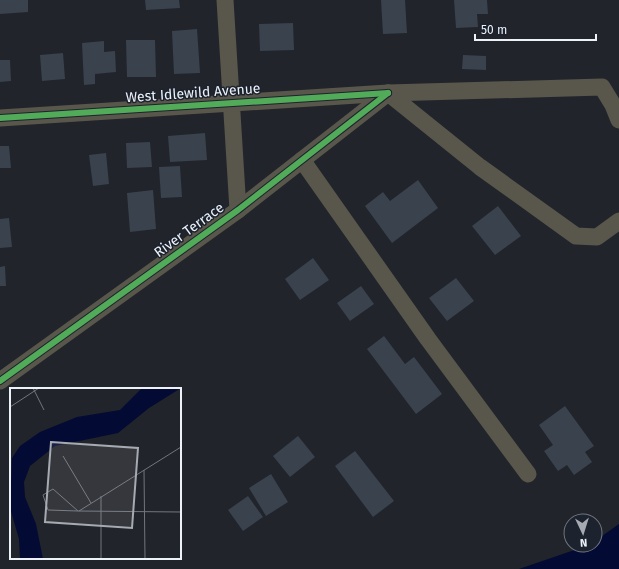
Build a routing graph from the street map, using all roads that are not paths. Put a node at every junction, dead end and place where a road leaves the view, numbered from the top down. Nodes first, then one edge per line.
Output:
1 (224, 0) edge
2 (388, 92) junction
3 (232, 102) junction
4 (0, 118) edge
5 (619, 120) edge
6 (302, 160) junction
7 (238, 210) junction
8 (619, 221) edge
9 (0, 381) edge
10 (528, 474) dead end

1 - 3 street
2 - 3 street, West Idlewild Avenue
2 - 5 street, West Idlewild Avenue
2 - 6 street, River Terrace
2 - 8 street
3 - 4 street, West Idlewild Avenue
3 - 7 street
6 - 7 street, River Terrace
6 - 10 street
7 - 9 street, River Terrace

